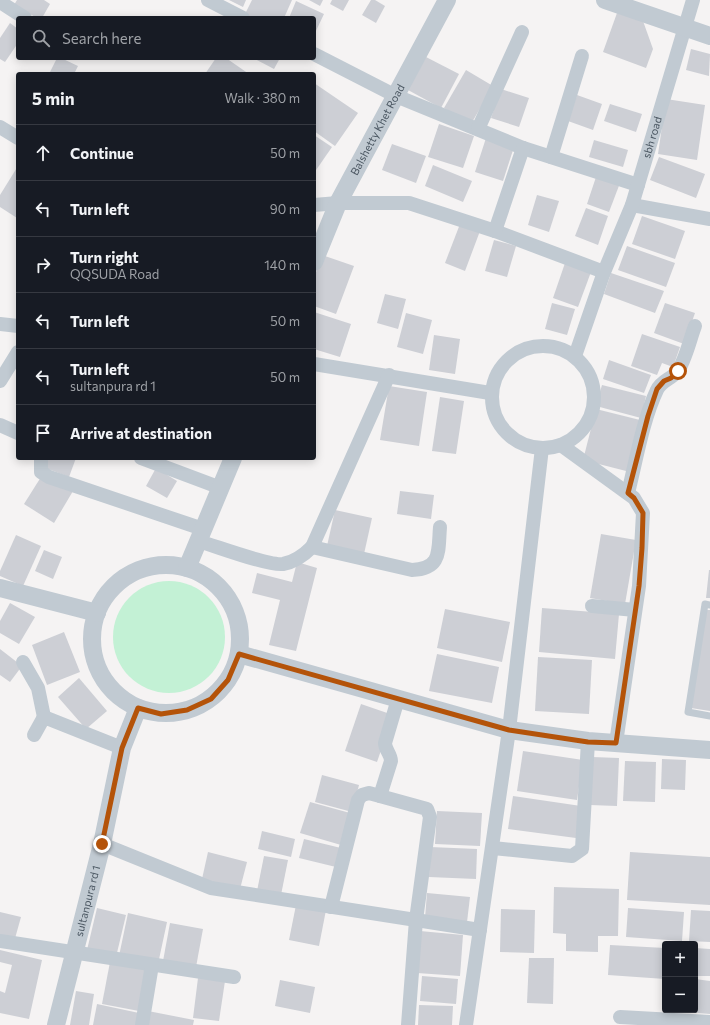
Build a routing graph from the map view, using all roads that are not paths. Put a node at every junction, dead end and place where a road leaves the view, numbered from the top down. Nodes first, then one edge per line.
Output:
1 (208, 0) edge
2 (447, 0) edge
3 (605, 0) edge
4 (693, 0) edge
5 (6, 3) edge
6 (22, 16) edge
7 (239, 16) edge
8 (683, 28) junction
9 (522, 32) dead end
10 (710, 36) edge
11 (316, 55) edge
12 (582, 56) dead end
13 (396, 96) junction
14 (0, 127) edge
15 (478, 129) junction
16 (16, 137) edge
17 (523, 148) junction
18 (551, 157) junction
19 (638, 185) junction
20 (338, 203) junction
21 (316, 205) edge
22 (632, 205) junction
23 (710, 219) edge
24 (495, 231) junction
25 (316, 257) edge
26 (604, 272) junction
27 (0, 315) edge
28 (10, 325) edge
29 (695, 326) dead end
30 (16, 355) edge
31 (575, 356) junction
32 (316, 364) edge
33 (389, 375) junction
34 (0, 381) edge
35 (490, 393) junction
36 (0, 425) edge
37 (16, 432) edge
38 (561, 445) junction
39 (542, 448) junction
40 (41, 460) edge
41 (146, 460) edge
42 (232, 460) edge
43 (221, 488) junction
44 (628, 493) junction
45 (440, 527) dead end
46 (201, 535) junction
47 (312, 547) junction
48 (187, 568) junction
49 (0, 588) edge
50 (710, 605) edge
51 (592, 606) dead end
52 (635, 610) junction
53 (97, 613) junction
54 (239, 654) junction
55 (23, 662) dead end
56 (398, 699) junction
57 (138, 708) junction
58 (710, 716) edge
59 (44, 717) junction
60 (509, 730) junction
61 (34, 735) dead end
62 (588, 742) junction
63 (616, 743) junction
64 (122, 748) junction
65 (710, 750) edge
66 (380, 796) junction
67 (102, 844) junction
68 (492, 848) junction
69 (332, 907) junction
70 (416, 920) junction
71 (480, 930) junction
72 (0, 941) edge
73 (73, 953) junction
74 (152, 965) junction
75 (234, 977) dead end
76 (620, 1017) dead end
77 (671, 1017) edge
78 (710, 1022) edge
79 (56, 1025) edge
80 (142, 1025) edge
81 (408, 1025) edge
82 (466, 1025) edge

1 - 7 street
2 - 13 street, Balshetty Khet Road
3 - 8 street
4 - 8 street, sbh road
5 - 6 street
8 - 10 street
8 - 19 street, sbh road
9 - 15 street
11 - 13 street
12 - 18 street
13 - 15 street
13 - 20 street, Balshetty Khet Road
14 - 16 street
15 - 17 street
17 - 18 street
17 - 24 street
18 - 19 street
19 - 22 street, sbh road
20 - 21 street
20 - 24 street
20 - 25 street, Balshetty Khet Road
22 - 23 street
22 - 26 street, sbh road
24 - 26 street
26 - 31 street, sbh road
27 - 28 street
29 - 44 street
30 - 34 street
31 - 35 street
31 - 38 street
32 - 33 street
33 - 35 street
33 - 47 street
35 - 39 street
36 - 37 street
38 - 39 street
38 - 44 street
39 - 60 street
40 - 46 street
41 - 43 street
42 - 43 street
43 - 46 street
44 - 52 street
45 - 47 street
46 - 47 street
46 - 48 street
48 - 53 street
48 - 54 street
49 - 53 street
50 - 58 lane
51 - 52 street
52 - 63 street
53 - 57 street
54 - 56 street
54 - 57 street
55 - 59 street
56 - 60 street
56 - 66 street
57 - 64 street, sultanpura rd 1
59 - 61 street
59 - 64 street
60 - 62 street
60 - 68 street
62 - 63 street
62 - 68 street
63 - 65 street
64 - 67 street, sultanpura rd 1
66 - 69 street
66 - 70 street
67 - 69 street
67 - 73 street, sultanpura rd 1
68 - 71 street
69 - 70 street
70 - 71 street
70 - 81 street
71 - 82 street
72 - 73 street
73 - 74 street
73 - 79 street, sultanpura rd 1
74 - 75 street
74 - 80 street
76 - 77 street
77 - 78 street

